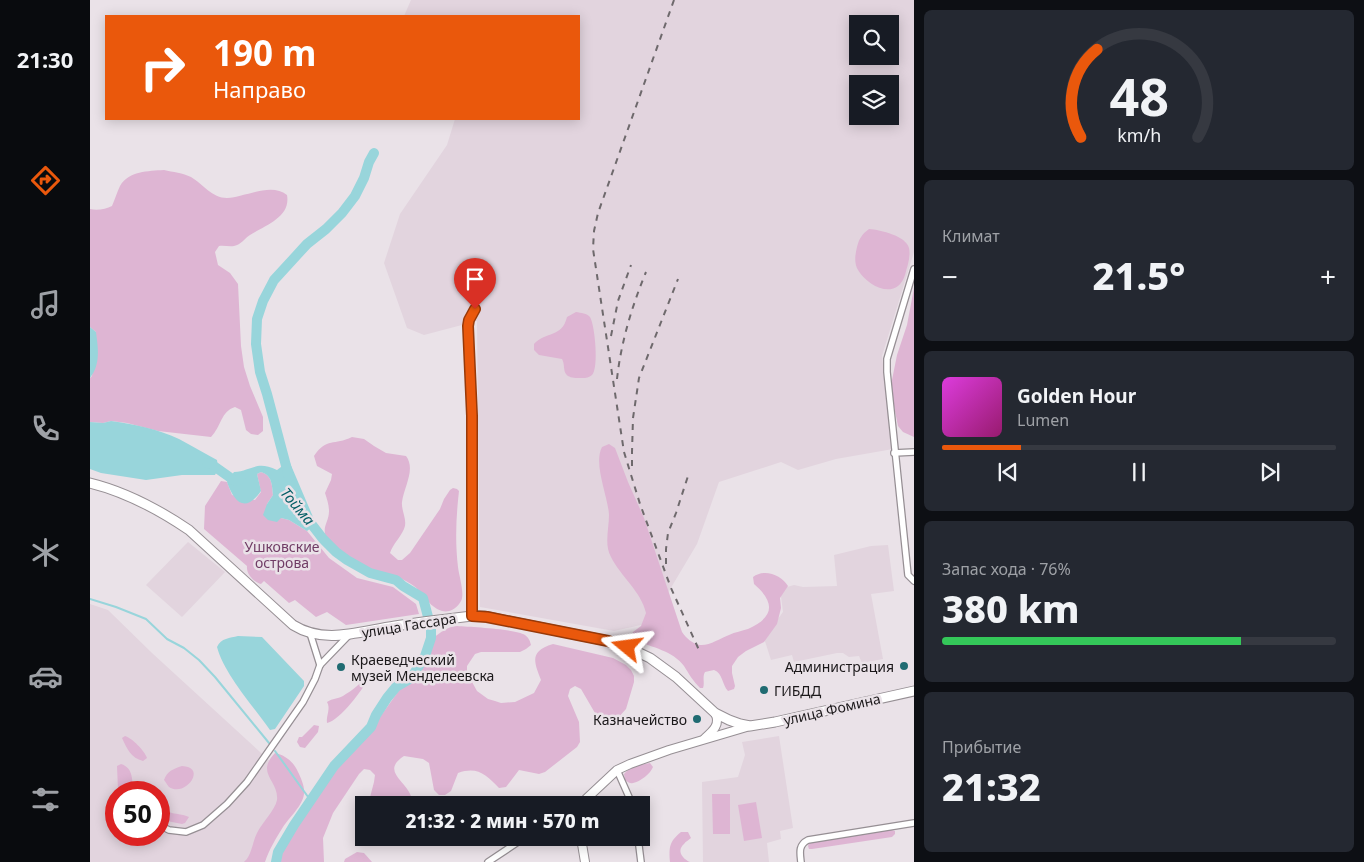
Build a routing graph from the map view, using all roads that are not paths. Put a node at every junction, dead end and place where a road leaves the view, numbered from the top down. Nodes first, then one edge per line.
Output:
1 (914, 269) edge
2 (475, 309) dead end
3 (914, 452) edge
4 (894, 453) junction
5 (90, 483) edge
6 (914, 581) edge
7 (472, 616) junction
8 (310, 633) junction
9 (349, 635) junction
10 (320, 665) junction
11 (914, 690) edge
12 (715, 713) junction
13 (750, 726) junction
14 (702, 740) junction
15 (617, 770) junction
16 (590, 796) edge
17 (629, 796) edge
18 (914, 823) edge
19 (170, 830) edge
20 (512, 846) edge
21 (582, 846) edge
22 (639, 846) edge
23 (488, 862) edge
24 (585, 862) edge
25 (641, 862) edge
26 (801, 862) edge

1 - 4 street
2 - 7 street
3 - 4 street
4 - 6 street
5 - 8 main road, улица Гассара
7 - 9 main road, улица Гассара
7 - 12 main road, улица Гассара
8 - 9 main road, улица Гассара
8 - 10 street
9 - 10 street
10 - 19 street
11 - 13 main road, улица Фомина
12 - 13 main road, улица Гассара
12 - 14 street
13 - 14 street
14 - 15 street
15 - 16 street
15 - 17 street
18 - 26 street
20 - 23 street
21 - 24 street
22 - 25 street

